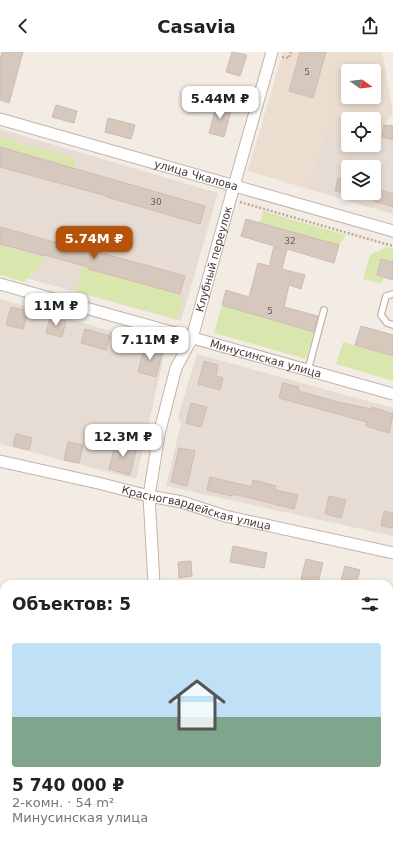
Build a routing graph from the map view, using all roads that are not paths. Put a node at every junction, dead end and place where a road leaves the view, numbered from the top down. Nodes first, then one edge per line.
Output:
1 (272, 52) edge
2 (0, 119) edge
3 (234, 186) junction
4 (393, 231) edge
5 (0, 284) edge
6 (393, 294) edge
7 (324, 310) dead end
8 (393, 325) edge
9 (192, 338) junction
10 (308, 370) junction
11 (393, 394) edge
12 (0, 461) edge
13 (149, 496) junction
14 (393, 553) edge
15 (154, 580) edge

1 - 3 street, Клубный переулок
2 - 3 street, улица Чкалова
3 - 4 street, улица Чкалова
3 - 9 street, Клубный переулок
5 - 9 street, Минусинская улица
6 - 8 lane
7 - 10 lane
9 - 10 street, Минусинская улица
9 - 13 street, Клубный переулок
10 - 11 street, Минусинская улица
12 - 13 street, Красногвардейская улица
13 - 14 street, Красногвардейская улица
13 - 15 street, Клубный переулок

